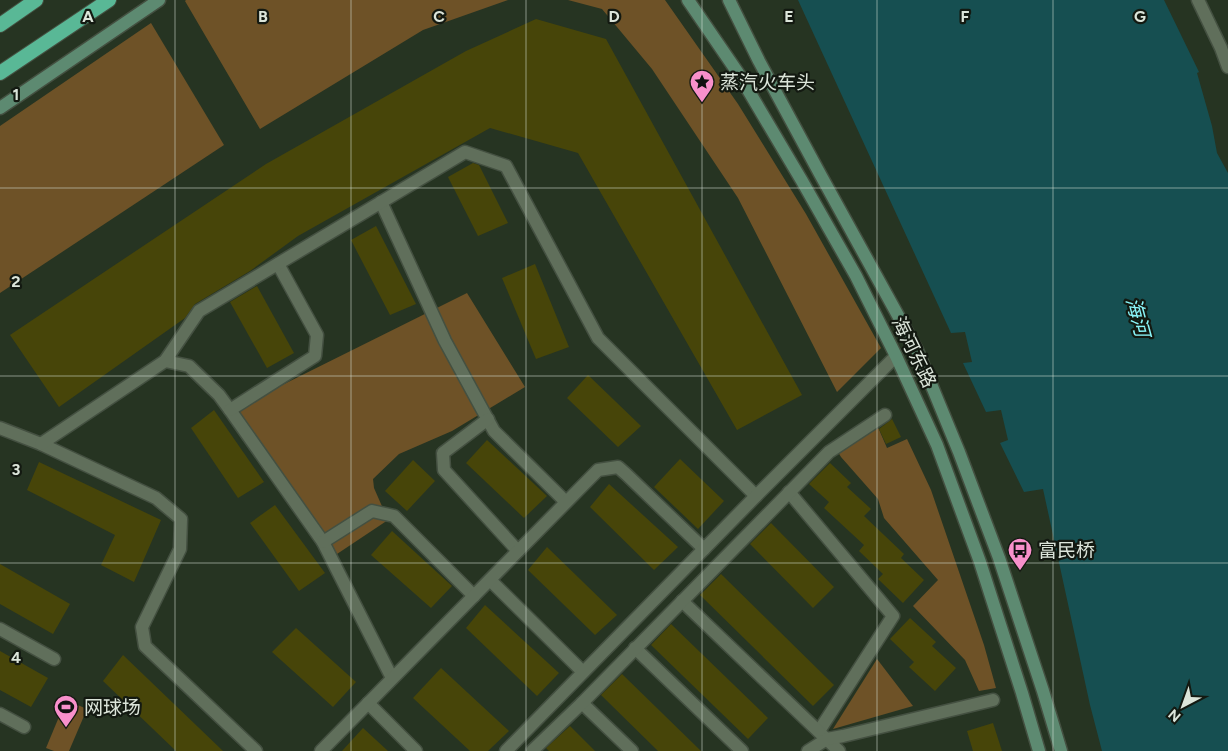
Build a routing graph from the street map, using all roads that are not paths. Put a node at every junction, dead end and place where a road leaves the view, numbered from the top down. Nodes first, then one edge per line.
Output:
1 (36, 0) edge
2 (109, 0) edge
3 (158, 0) edge
4 (688, 0) edge
5 (729, 0) edge
6 (1198, 0) edge
7 (0, 25) edge
8 (1228, 67) edge
9 (0, 73) edge
10 (0, 108) edge
11 (381, 202) junction
12 (278, 264) junction
13 (896, 356) junction
14 (165, 361) junction
15 (230, 410) junction
16 (885, 415) dead end
17 (488, 419) junction
18 (0, 428) edge
19 (41, 444) junction
20 (789, 492) junction
21 (756, 496) junction
22 (566, 502) junction
23 (324, 542) junction
24 (704, 549) junction
25 (518, 551) junction
26 (490, 580) junction
27 (474, 596) junction
28 (682, 601) junction
29 (0, 628) edge
30 (635, 648) junction
31 (54, 659) dead end
32 (584, 672) junction
33 (392, 678) junction
34 (993, 700) dead end
35 (582, 703) junction
36 (368, 704) junction
37 (0, 714) edge
38 (24, 727) dead end
39 (823, 735) junction
40 (256, 751) edge
41 (321, 751) edge
42 (416, 751) edge
43 (506, 751) edge
44 (532, 751) edge
45 (632, 751) edge
46 (742, 751) edge
47 (808, 751) edge
48 (839, 751) edge
49 (1038, 751) edge
50 (1061, 751) edge

1 - 7 highway
2 - 9 highway
3 - 10 main road
4 - 13 main road, 海河东路
5 - 50 main road, 海河东路
6 - 8 street
11 - 12 street
11 - 17 street
11 - 21 street
12 - 14 street
12 - 15 street
13 - 21 street
13 - 49 main road, 海河东路
14 - 15 street
14 - 19 street
15 - 23 street
16 - 20 street
17 - 22 street
17 - 25 street
18 - 19 street
19 - 40 street
20 - 28 street
20 - 39 street
21 - 24 street
22 - 24 street
22 - 25 street
23 - 27 street
23 - 33 street
24 - 32 street
25 - 26 street
26 - 27 street
26 - 32 street
27 - 33 street
28 - 30 street
28 - 39 street
29 - 31 street
30 - 35 street
30 - 46 street
32 - 43 street
33 - 36 street
34 - 39 street
35 - 44 street
35 - 45 street
36 - 41 street
36 - 42 street
37 - 38 street
39 - 47 street
39 - 48 street

